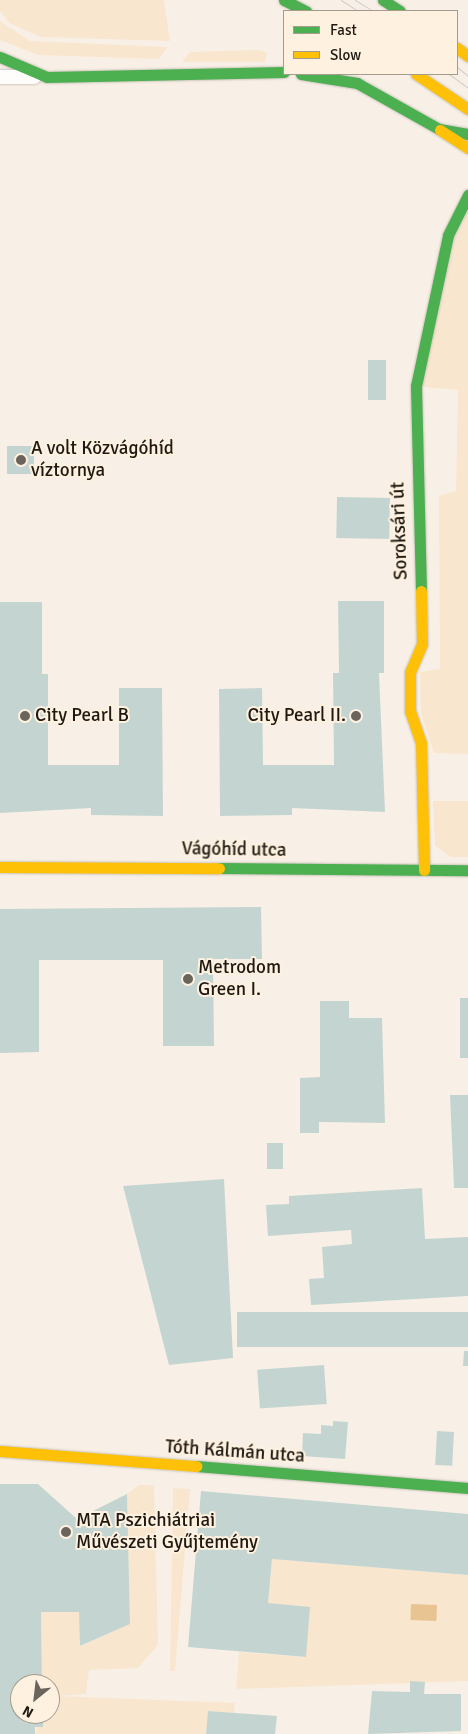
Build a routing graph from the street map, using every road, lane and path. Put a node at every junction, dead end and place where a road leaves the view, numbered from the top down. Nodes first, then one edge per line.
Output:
1 (284, 0) edge
2 (383, 0) edge
3 (304, 10) edge
4 (398, 10) edge
5 (0, 57) edge
6 (283, 72) edge
7 (307, 75) edge
8 (417, 75) edge
9 (0, 76) edge
10 (47, 77) junction
11 (468, 109) edge
12 (439, 129) junction
13 (468, 134) edge
14 (468, 148) edge
15 (468, 195) edge
16 (0, 867) edge
17 (424, 870) junction
18 (468, 870) edge
19 (0, 1451) edge
20 (468, 1488) edge

1 - 3 street
2 - 4 street
5 - 10 street
6 - 10 street
7 - 12 street
8 - 11 street
9 - 10 street
12 - 13 street
12 - 14 street
15 - 17 street, Soroksári út
16 - 17 street, Vágóhíd utca
17 - 18 street, Vágóhíd utca
19 - 20 street, Tóth Kálmán utca

